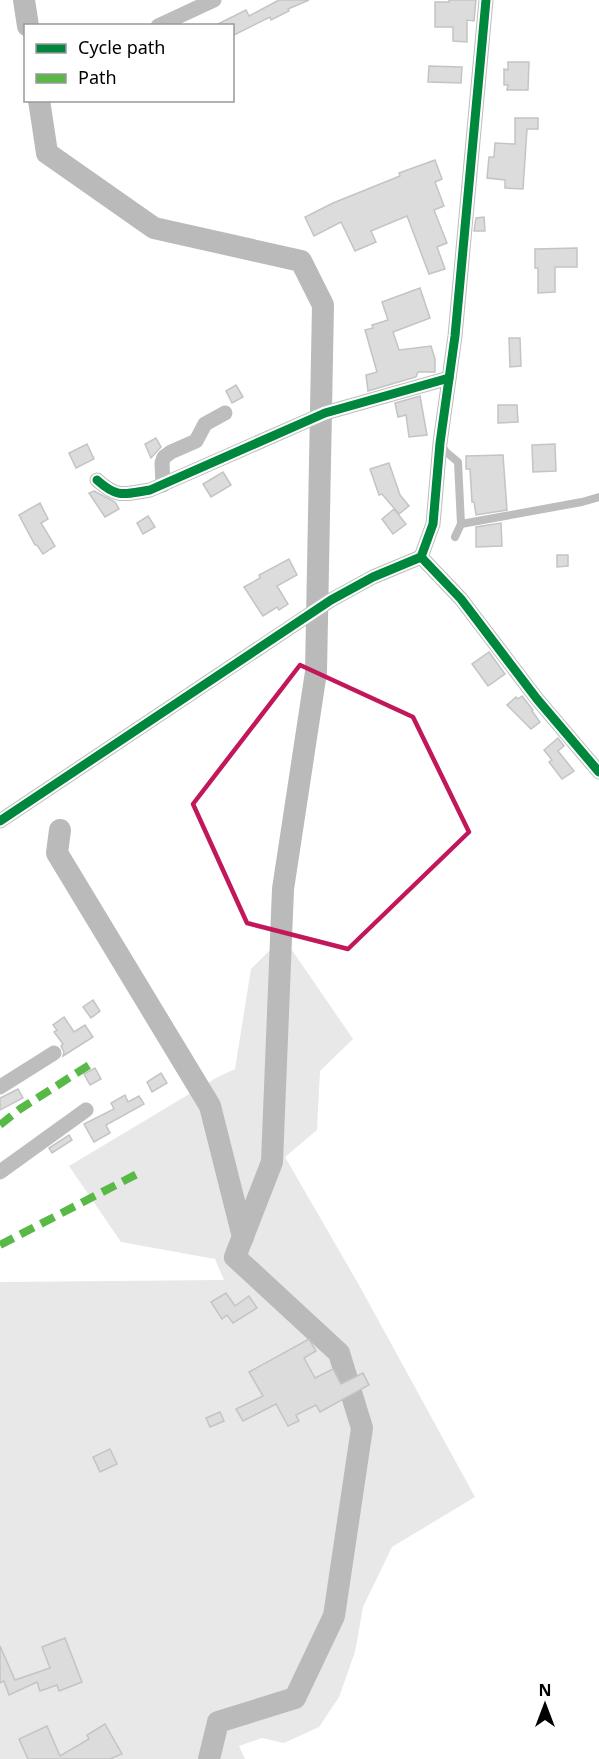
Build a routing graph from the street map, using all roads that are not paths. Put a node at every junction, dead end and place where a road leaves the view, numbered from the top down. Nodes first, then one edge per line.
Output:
1 (214, 0) edge
2 (486, 0) edge
3 (162, 24) edge
4 (449, 378) junction
5 (225, 413) dead end
6 (440, 443) junction
7 (97, 480) dead end
8 (163, 485) junction
9 (599, 497) edge
10 (460, 524) junction
11 (455, 537) dead end
12 (421, 557) junction
13 (599, 772) edge
14 (0, 820) edge
15 (54, 1053) dead end
16 (0, 1087) edge
17 (86, 1110) dead end
18 (0, 1172) edge

1 - 3 street
2 - 4 street
4 - 6 street
4 - 8 street
5 - 8 street
6 - 10 lane
6 - 12 street
7 - 8 street
9 - 10 lane
10 - 11 lane
12 - 13 street
12 - 14 street
15 - 16 street
17 - 18 street

